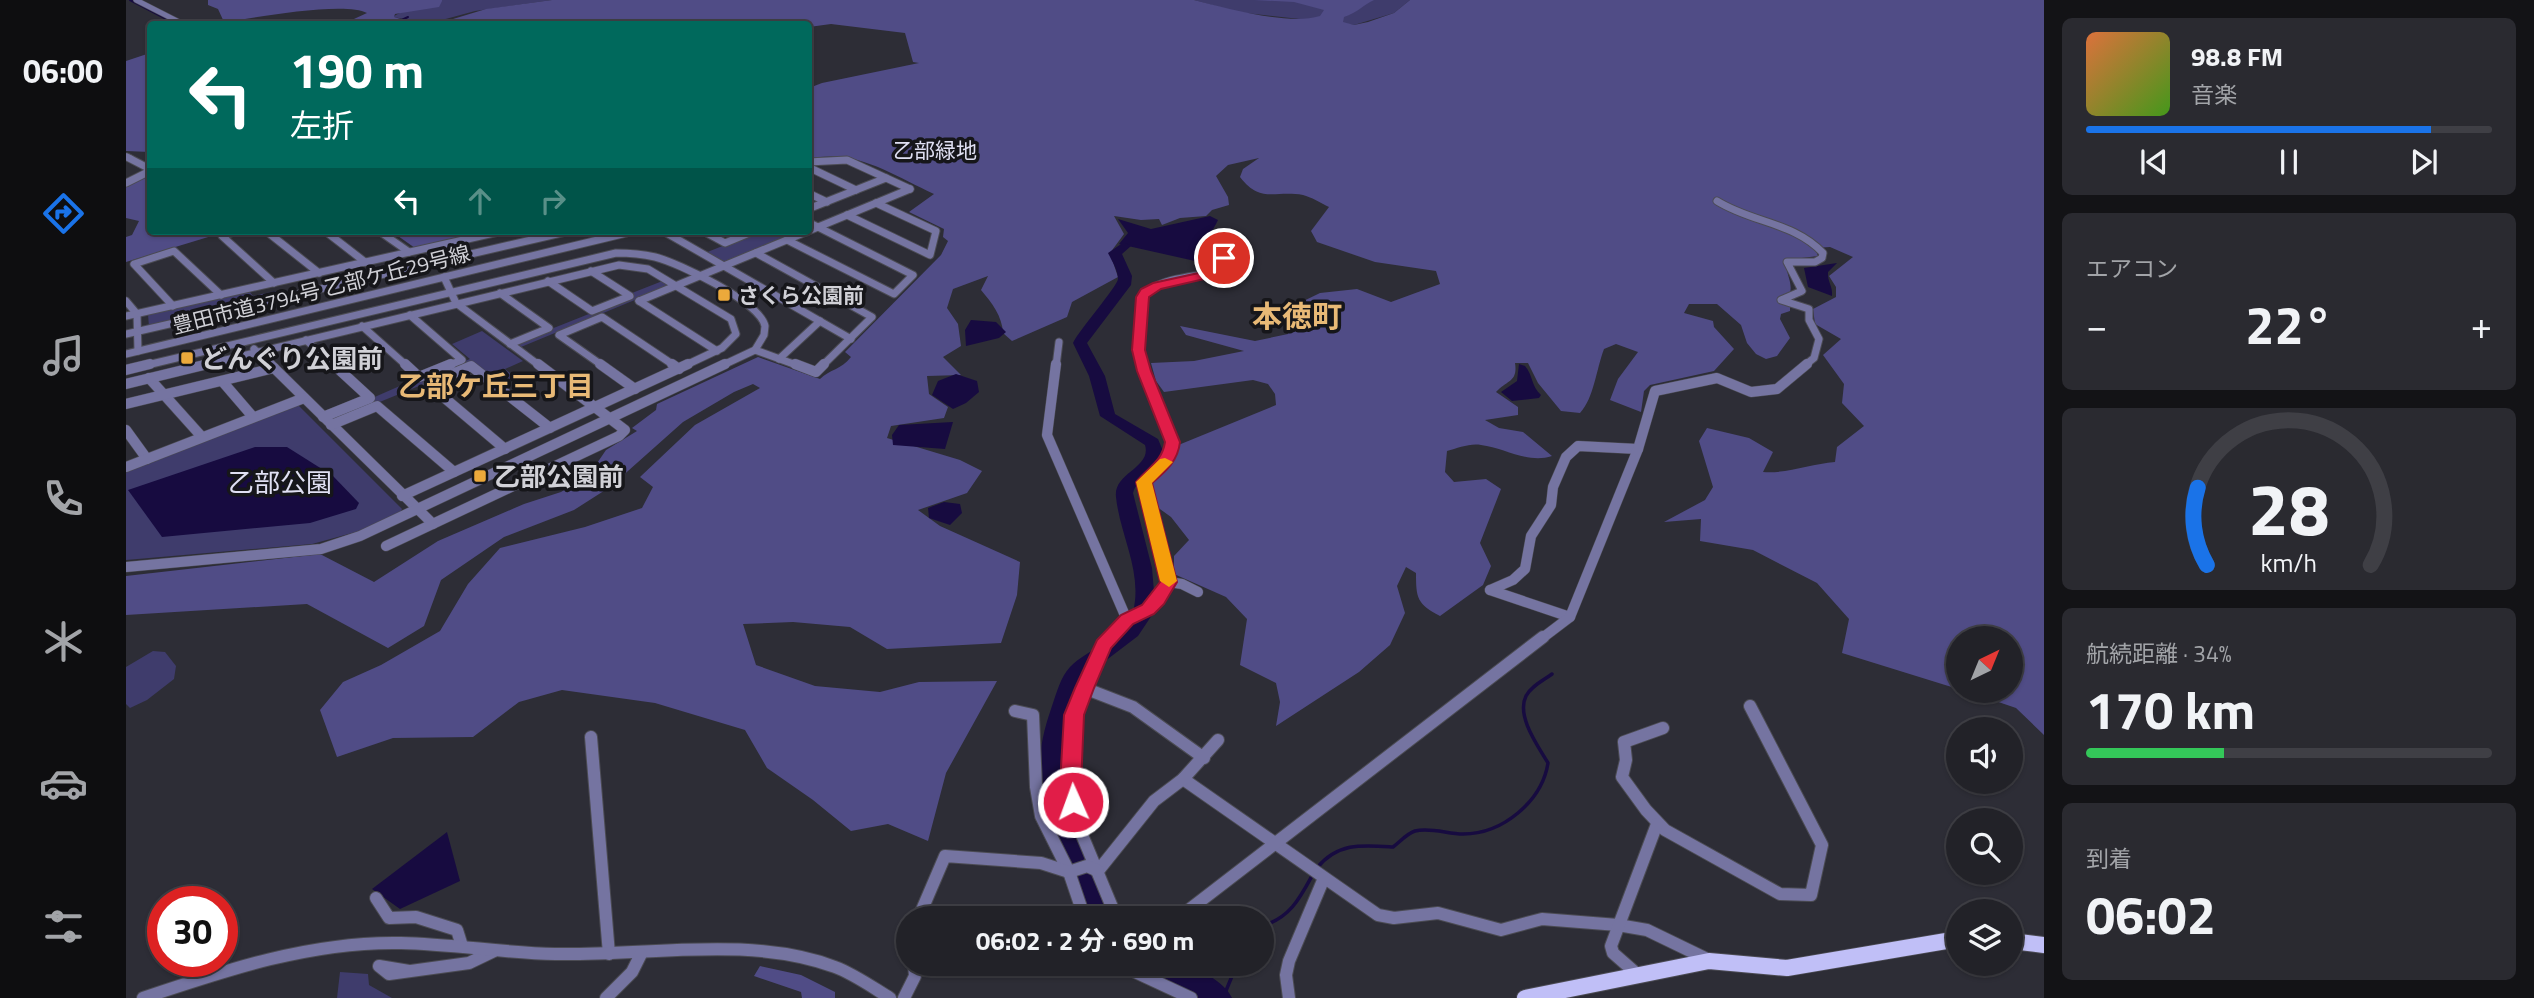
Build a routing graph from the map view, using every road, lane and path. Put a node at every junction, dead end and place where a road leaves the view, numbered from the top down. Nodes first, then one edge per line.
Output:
1 (136, 0) edge
2 (177, 21) edge
3 (126, 156) edge
4 (812, 164) edge
5 (812, 167) edge
6 (147, 168) edge
7 (147, 172) edge
8 (886, 178) junction
9 (126, 183) edge
10 (856, 190) junction
11 (812, 195) edge
12 (1717, 201) dead end
13 (827, 202) junction
14 (876, 204) junction
15 (812, 208) edge
16 (847, 215) junction
17 (812, 224) edge
18 (818, 227) junction
19 (812, 230) edge
20 (225, 235) edge
21 (271, 235) edge
22 (330, 235) edge
23 (385, 235) edge
24 (485, 235) edge
25 (553, 235) edge
26 (618, 235) edge
27 (670, 235) edge
28 (710, 235) edge
29 (744, 235) edge
30 (799, 235) edge
31 (787, 240) junction
32 (409, 252) junction
33 (755, 253) junction
34 (1237, 253) dead end
35 (365, 262) junction
36 (723, 266) junction
37 (591, 271) junction
38 (319, 273) junction
39 (697, 274) junction
40 (444, 277) junction
41 (548, 281) junction
42 (274, 283) junction
43 (676, 285) junction
44 (450, 292) junction
45 (500, 293) junction
46 (221, 295) junction
47 (126, 301) edge
48 (456, 303) junction
49 (173, 306) junction
50 (137, 314) junction
51 (410, 315) junction
52 (126, 316) edge
53 (820, 321) junction
54 (362, 326) junction
55 (138, 331) junction
56 (126, 334) edge
57 (851, 339) junction
58 (306, 340) junction
59 (247, 341) junction
60 (1059, 342) dead end
61 (510, 344) junction
62 (755, 350) junction
63 (138, 351) junction
64 (717, 351) junction
65 (257, 352) junction
66 (126, 354) edge
67 (779, 359) junction
68 (274, 368) junction
69 (679, 369) junction
70 (126, 370) edge
71 (149, 378) junction
72 (222, 381) junction
73 (126, 384) edge
74 (635, 389) junction
75 (165, 395) junction
76 (304, 398) junction
77 (126, 404) edge
78 (594, 408) junction
79 (253, 417) junction
80 (323, 417) junction
81 (609, 419) junction
82 (331, 425) junction
83 (550, 428) junction
84 (126, 430) edge
85 (202, 437) junction
86 (505, 449) junction
87 (1638, 449) junction
88 (147, 459) junction
89 (126, 467) edge
90 (453, 472) junction
91 (402, 496) junction
92 (417, 510) junction
93 (433, 524) junction
94 (386, 546) dead end
95 (126, 567) edge
96 (1169, 582) junction
97 (1198, 592) dead end
98 (1570, 617) junction
99 (1131, 618) junction
100 (1085, 686) junction
101 (1750, 706) dead end
102 (1015, 711) dead end
103 (1663, 728) dead end
104 (591, 737) dead end
105 (1218, 740) dead end
106 (1204, 758) junction
107 (1183, 779) junction
108 (1657, 824) junction
109 (1277, 845) junction
110 (1093, 869) junction
111 (1069, 872) junction
112 (1324, 878) junction
113 (376, 898) dead end
114 (924, 906) edge
115 (1081, 906) edge
116 (1111, 906) edge
117 (1195, 906) edge
118 (1618, 925) junction
119 (1946, 941) edge
120 (2023, 942) edge
121 (2044, 945) edge
122 (462, 946) junction
123 (495, 951) junction
124 (609, 954) junction
125 (642, 954) junction
126 (1709, 961) junction
127 (409, 971) dead end
128 (1637, 974) junction
129 (915, 976) edge
130 (1151, 976) edge
131 (143, 998) edge
132 (606, 998) edge
133 (890, 998) edge
134 (904, 998) edge
135 (1191, 998) edge
136 (1289, 998) edge
137 (1525, 998) edge

1 - 2 street
3 - 6 street
4 - 8 street
5 - 10 street
7 - 9 street
8 - 10 street
8 - 14 street
10 - 13 street
11 - 13 street
12 - 87 street
13 - 15 street
14 - 16 street
14 - 16 street
16 - 18 street
17 - 18 street
18 - 19 street
18 - 31 street
20 - 42 street
21 - 38 street
22 - 35 street
23 - 32 street
24 - 32 street
25 - 55 street
26 - 40 street, 豊田市道3794号 乙部ケ丘29号線
27 - 36 street
28 - 29 street
30 - 31 street
31 - 33 street
32 - 35 street
33 - 36 street
33 - 57 street
34 - 96 street
35 - 38 street
36 - 39 street
36 - 53 street
37 - 41 street
37 - 41 street
37 - 43 street
38 - 42 street
39 - 43 street
39 - 44 street
39 - 62 street
40 - 44 street
40 - 63 street, 豊田市道3794号 乙部ケ丘29号線
41 - 45 street
42 - 46 street
43 - 64 street
43 - 64 street
44 - 48 street
44 - 59 street
45 - 48 street
45 - 61 street
46 - 49 street
46 - 49 street
47 - 50 street
48 - 51 street
48 - 61 street
49 - 50 street
50 - 52 street
50 - 55 street
51 - 54 street
51 - 54 street
53 - 57 street
53 - 67 street
54 - 58 street
55 - 56 street
55 - 63 street
57 - 67 street
58 - 65 street
58 - 80 street
59 - 65 street
59 - 70 street
60 - 99 street
61 - 78 street
62 - 67 street
62 - 81 street
63 - 66 street, 豊田市道3794号 乙部ケ丘29号線
64 - 69 street
65 - 68 street
65 - 71 street
68 - 72 street
68 - 76 street
69 - 74 street
69 - 74 street
71 - 73 street
71 - 75 street
72 - 75 street
72 - 79 street
74 - 78 street
75 - 77 street
75 - 85 street
76 - 79 street
76 - 80 street
78 - 81 street
78 - 83 street
79 - 85 street
80 - 82 street
81 - 92 street
81 - 93 street
82 - 90 street
82 - 91 street
83 - 86 street
83 - 86 street
84 - 88 street
85 - 88 street
86 - 90 street
87 - 98 street
87 - 98 street
88 - 89 street
90 - 91 street
91 - 92 street
92 - 93 street
92 - 95 street
93 - 94 street
96 - 97 street
96 - 99 street
98 - 109 street
99 - 100 street
100 - 106 street
100 - 110 street
101 - 108 street
102 - 111 street
103 - 108 street
104 - 124 street
105 - 106 street
106 - 107 street
107 - 109 street
107 - 110 street
108 - 118 street
109 - 112 street
109 - 117 street
110 - 111 street
110 - 116 street
111 - 114 street
111 - 115 street
112 - 118 street
112 - 136 street
113 - 122 street
118 - 126 street
118 - 128 street
119 - 126 main road
120 - 121 main road
122 - 123 street
122 - 131 street
123 - 124 street
123 - 127 street
124 - 125 street
125 - 132 street
125 - 133 street
126 - 128 main road
128 - 137 main road
129 - 134 street
130 - 135 street

